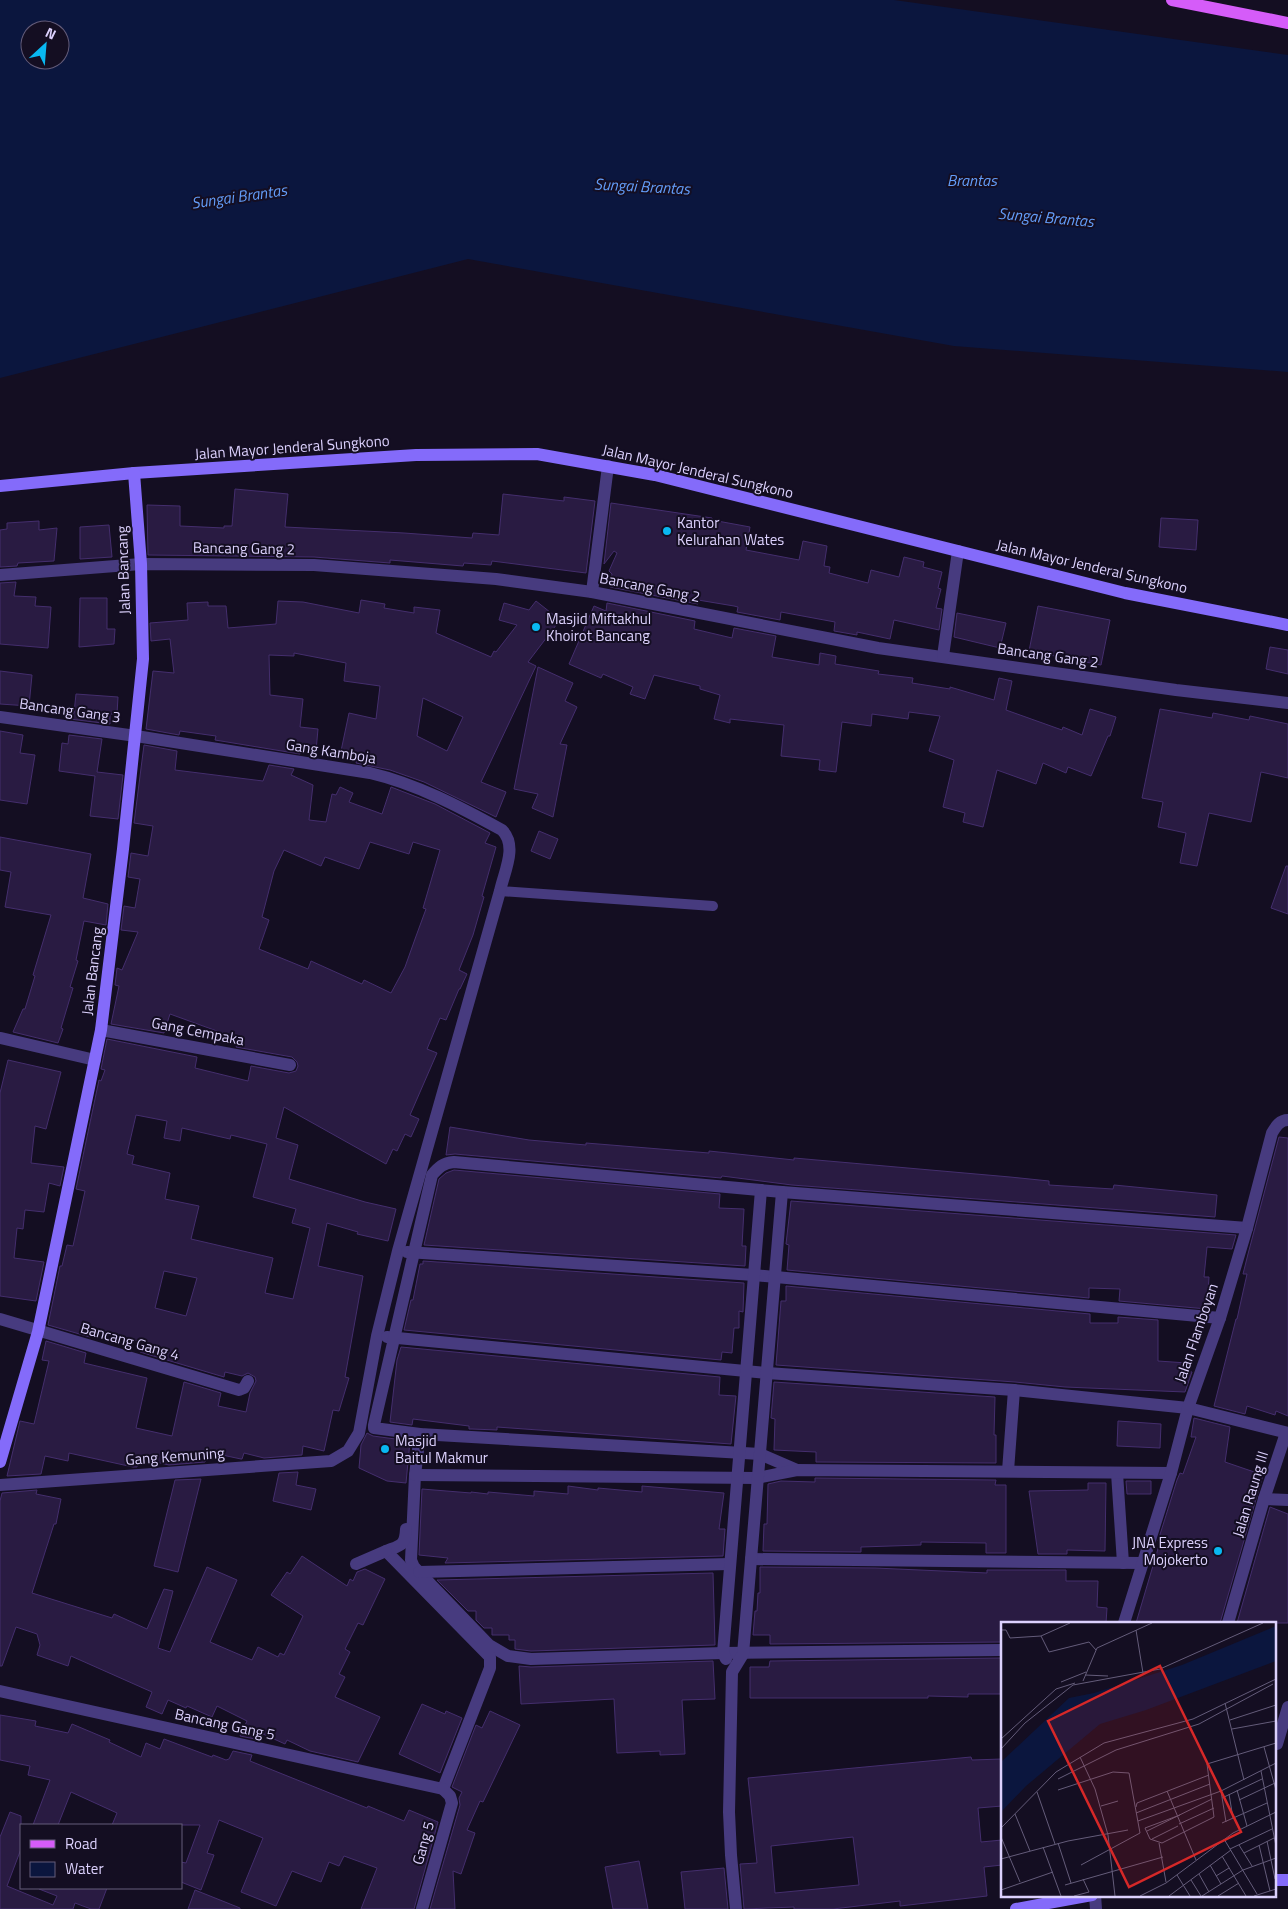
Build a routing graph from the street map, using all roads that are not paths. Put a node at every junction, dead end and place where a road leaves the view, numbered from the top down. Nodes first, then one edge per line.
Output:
1 (1172, 0) edge
2 (1288, 23) edge
3 (608, 466) junction
4 (134, 473) junction
5 (0, 486) edge
6 (958, 551) junction
7 (141, 564) junction
8 (0, 575) edge
9 (592, 592) junction
10 (1288, 625) edge
11 (943, 656) junction
12 (1288, 703) edge
13 (0, 717) edge
14 (136, 736) junction
15 (500, 891) junction
16 (713, 906) dead end
17 (101, 1030) junction
18 (1, 1038) edge
19 (94, 1060) junction
20 (290, 1065) dead end
21 (1288, 1120) edge
22 (761, 1190) junction
23 (782, 1192) junction
24 (1247, 1228) junction
25 (398, 1251) junction
26 (414, 1253) junction
27 (754, 1275) junction
28 (775, 1277) junction
29 (1220, 1318) junction
30 (0, 1319) edge
31 (38, 1332) junction
32 (377, 1336) junction
33 (395, 1338) junction
34 (746, 1371) junction
35 (767, 1373) junction
36 (248, 1381) dead end
37 (1014, 1390) junction
38 (1188, 1408) junction
39 (1287, 1432) edge
40 (420, 1434) junction
41 (739, 1452) junction
42 (760, 1454) junction
43 (0, 1462) edge
44 (797, 1470) junction
45 (1008, 1472) junction
46 (1117, 1473) junction
47 (1171, 1473) junction
48 (415, 1474) junction
49 (737, 1477) junction
50 (757, 1478) junction
51 (0, 1485) edge
52 (1264, 1499) junction
53 (1288, 1500) edge
54 (407, 1510) dead end
55 (386, 1551) junction
56 (751, 1559) junction
57 (1123, 1563) junction
58 (1142, 1563) junction
59 (356, 1564) dead end
60 (729, 1564) junction
61 (419, 1572) junction
62 (1124, 1622) edge
63 (1228, 1622) edge
64 (1001, 1650) edge
65 (723, 1653) junction
66 (743, 1654) junction
67 (732, 1672) junction
68 (0, 1691) edge
69 (1288, 1707) edge
70 (1280, 1744) edge
71 (443, 1789) junction
72 (1088, 1896) edge
73 (1093, 1896) edge
74 (422, 1909) edge
75 (736, 1909) edge
76 (1016, 1909) edge
77 (1096, 1909) edge

1 - 2 main road
3 - 4 main road, Jalan Mayor Jenderal Sungkono
3 - 6 main road, Jalan Mayor Jenderal Sungkono
3 - 9 street
4 - 5 main road, Jalan Mayor Jenderal Sungkono
4 - 7 main road, Jalan Bancang
6 - 10 main road, Jalan Mayor Jenderal Sungkono
6 - 11 street
7 - 8 street, Bancang Gang 2
7 - 9 street, Bancang Gang 2
7 - 14 main road, Jalan Bancang
9 - 11 street, Bancang Gang 2
11 - 12 street, Bancang Gang 2
13 - 14 street, Bancang Gang 3
14 - 15 street, Gang Kamboja
14 - 17 main road, Jalan Bancang
15 - 16 lane
15 - 25 street
17 - 19 main road, Jalan Bancang
17 - 20 street, Gang Cempaka
18 - 19 street
19 - 31 main road, Jalan Bancang
21 - 24 street, Jalan Flamboyan
22 - 23 street
22 - 26 street
22 - 27 street
23 - 24 street
23 - 28 street
24 - 29 street, Jalan Flamboyan
25 - 26 street
25 - 32 street
26 - 27 street
26 - 33 street
27 - 28 street
27 - 34 street
28 - 29 street
28 - 35 street
29 - 38 street, Jalan Flamboyan
30 - 31 street, Bancang Gang 4
31 - 36 street, Bancang Gang 4
31 - 43 main road, Jalan Bancang
32 - 33 street
32 - 51 street, Gang Kemuning
33 - 34 street
33 - 40 street
34 - 35 street
34 - 41 street
35 - 37 street
35 - 42 street
37 - 38 street
37 - 45 street
38 - 39 street
38 - 47 street, Jalan Flamboyan
39 - 52 street, Jalan Raung III
40 - 41 street
40 - 48 street
41 - 42 street
41 - 49 street
42 - 44 street
42 - 50 street
44 - 45 street
44 - 50 street
45 - 46 street
46 - 47 street
46 - 57 street
47 - 58 street, Jalan Flamboyan
48 - 49 street
48 - 61 street
49 - 50 street
49 - 60 street
50 - 56 street
52 - 53 street
52 - 63 street, Jalan Raung III
54 - 55 street
55 - 59 street
55 - 71 street
56 - 57 street
56 - 66 street
57 - 58 street
58 - 62 street, Jalan Flamboyan
60 - 61 street
60 - 65 street
61 - 65 street
64 - 66 street
65 - 66 street
65 - 67 street
66 - 67 street
67 - 75 street
68 - 71 street, Bancang Gang 5
69 - 70 street
71 - 74 street, Gang 5
72 - 76 main road
73 - 77 street

